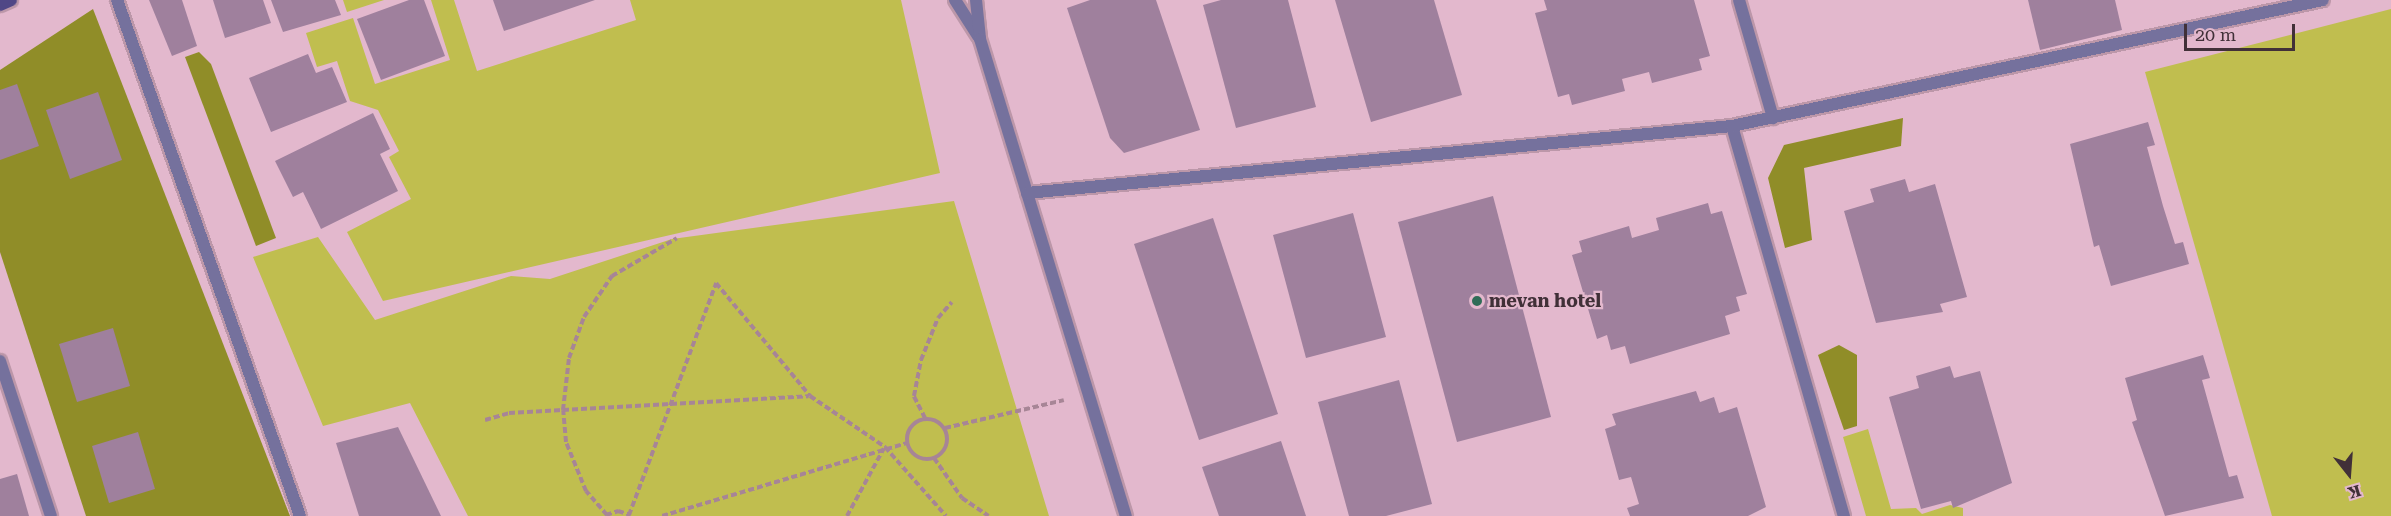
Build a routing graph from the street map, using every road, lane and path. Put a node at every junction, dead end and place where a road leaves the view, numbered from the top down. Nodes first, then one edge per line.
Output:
1 (11, 0) edge
2 (117, 0) edge
3 (955, 0) edge
4 (976, 0) edge
5 (1739, 0) edge
6 (2323, 0) edge
7 (0, 5) edge
8 (981, 39) junction
9 (1773, 118) junction
10 (1732, 126) junction
11 (1027, 193) junction
12 (677, 238) dead end
13 (952, 302) dead end
14 (0, 361) edge
15 (1088, 394) junction
16 (810, 396) junction
17 (670, 404) junction
18 (563, 410) junction
19 (925, 418) junction
20 (485, 420) dead end
21 (945, 428) junction
22 (907, 443) junction
23 (885, 447) junction
24 (934, 458) junction
25 (606, 515) edge
26 (630, 515) edge
27 (51, 516) edge
28 (300, 516) edge
29 (662, 516) edge
30 (847, 516) edge
31 (946, 516) edge
32 (989, 516) edge
33 (1126, 516) edge
34 (1844, 516) edge

1 - 7 main road
2 - 28 street
3 - 8 street
4 - 8 street
5 - 9 street
6 - 9 street
8 - 11 street
9 - 10 street
10 - 11 street
10 - 34 street
11 - 15 street
12 - 18 path
13 - 19 path
14 - 27 street
15 - 21 path
15 - 33 street
16 - 17 path
16 - 17 path
16 - 23 path
17 - 18 path
17 - 26 path
18 - 20 path
18 - 25 path
19 - 21 path
19 - 22 path
21 - 24 path
22 - 23 path
22 - 24 path
23 - 29 path
23 - 30 path
23 - 31 path
24 - 32 path
25 - 26 path

